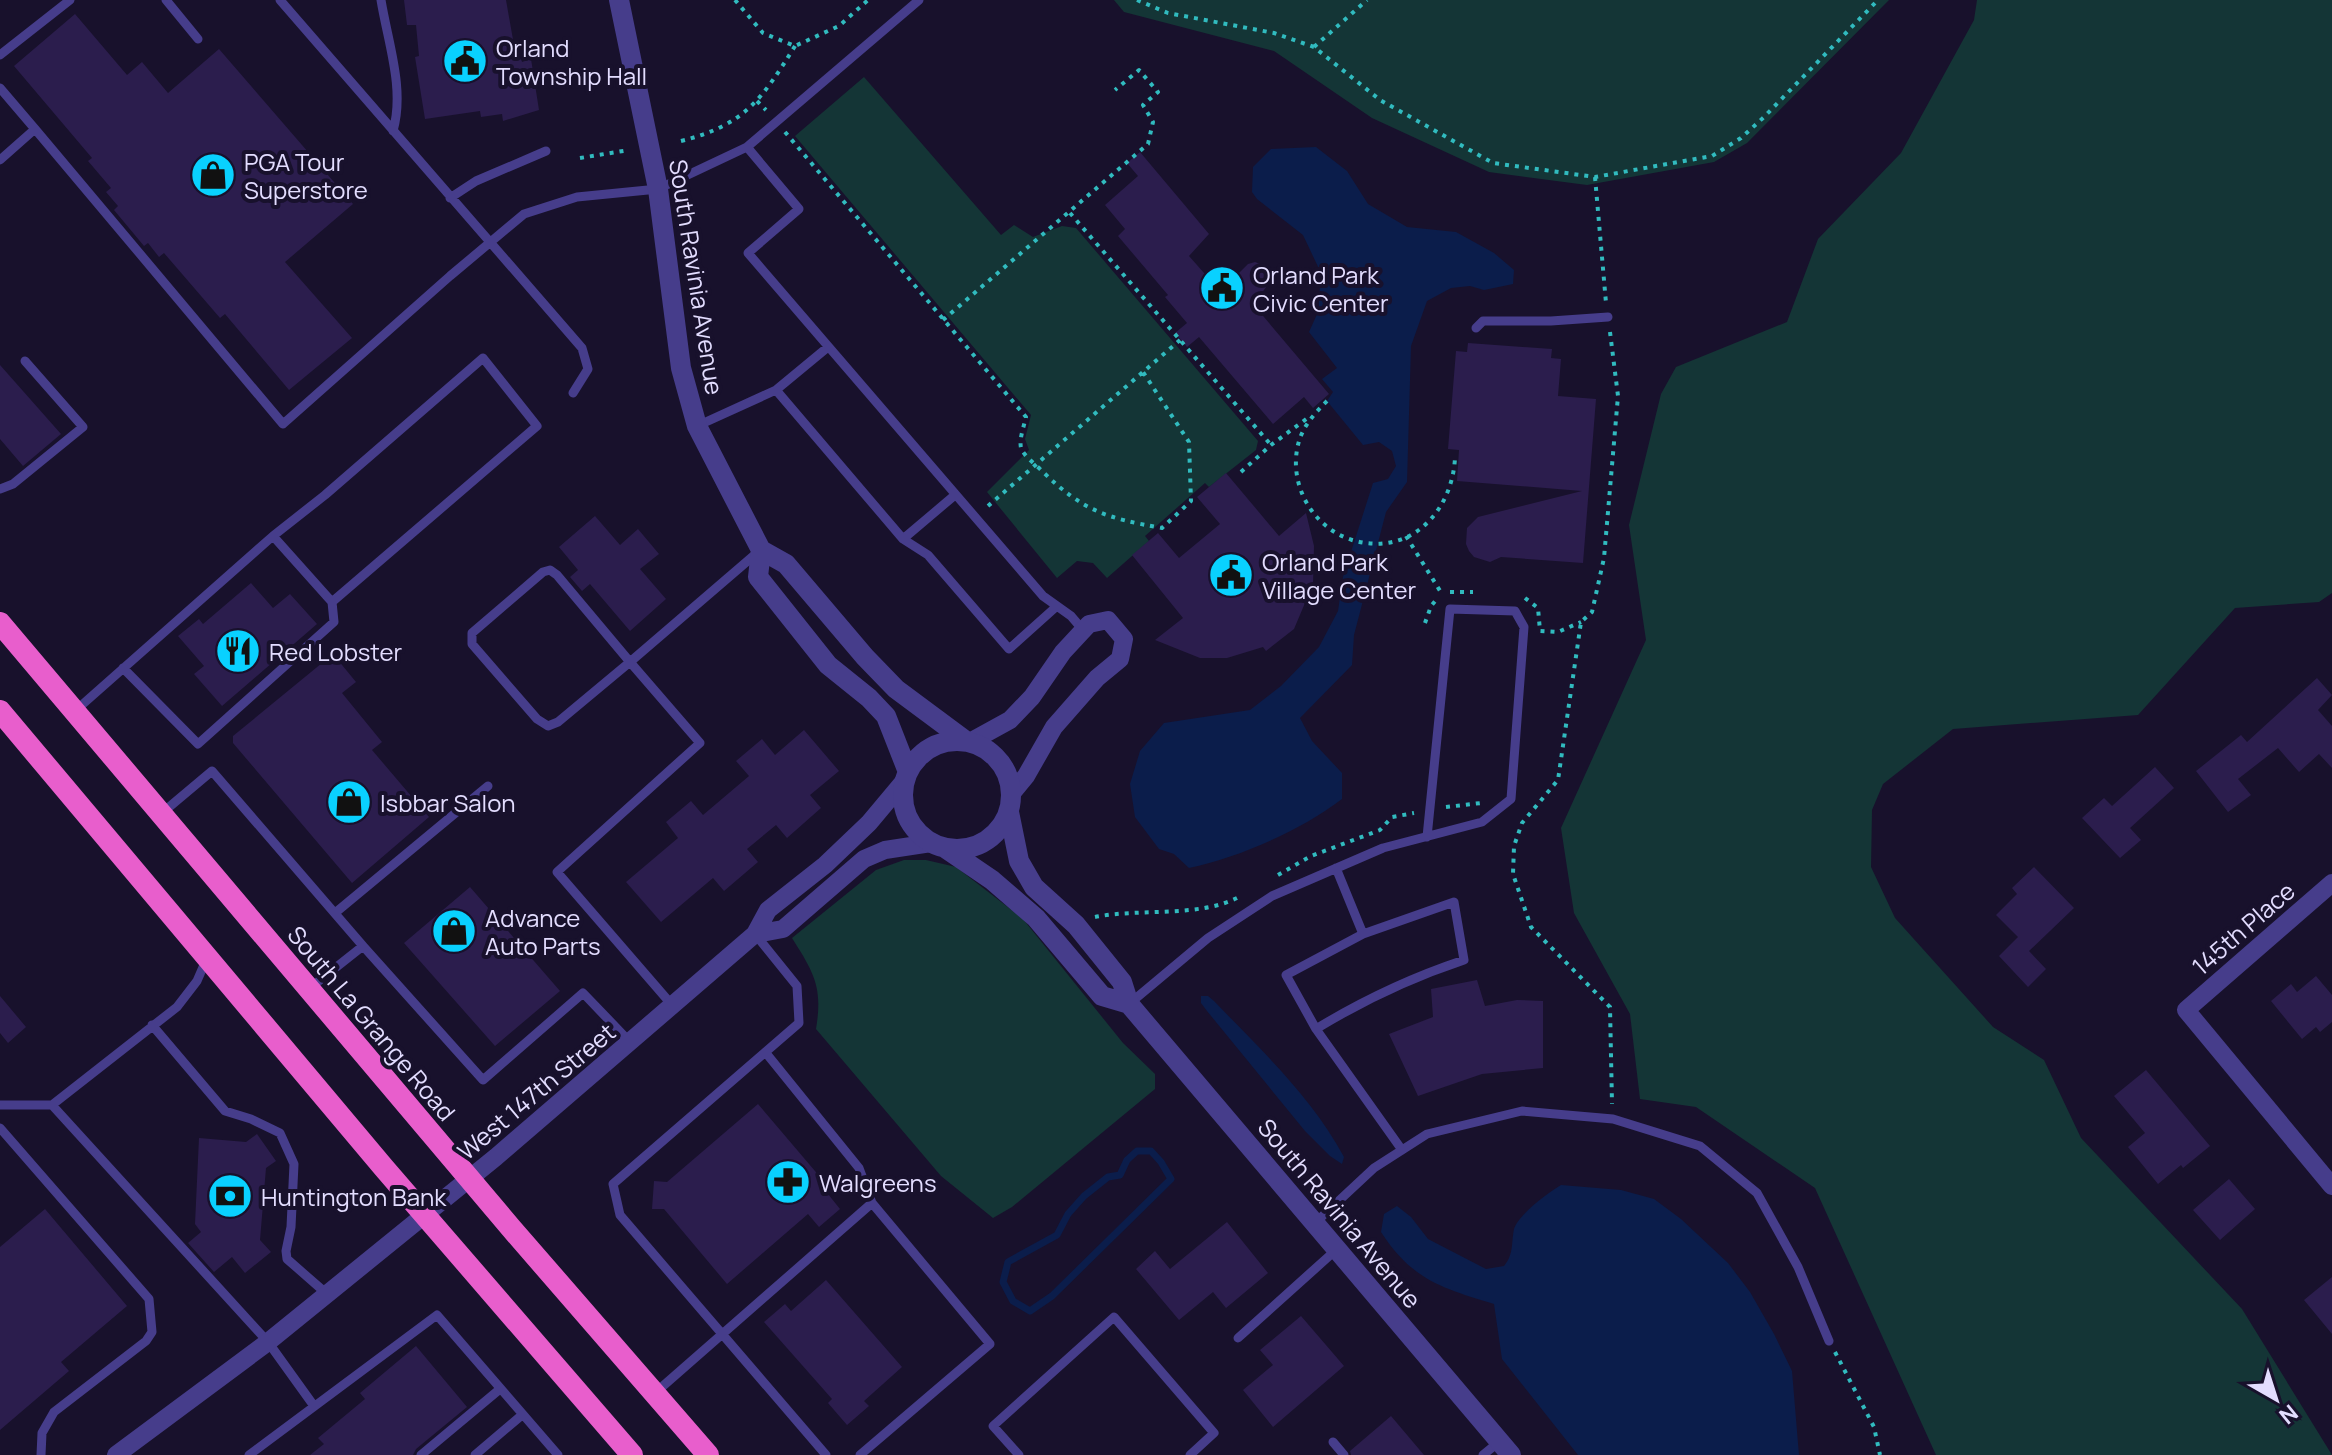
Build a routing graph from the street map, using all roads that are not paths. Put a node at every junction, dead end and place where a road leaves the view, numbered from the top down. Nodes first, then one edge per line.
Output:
1 (70, 0) edge
2 (166, 0) edge
3 (280, 0) edge
4 (381, 0) edge
5 (619, 0) edge
6 (919, 0) edge
7 (198, 39) dead end
8 (0, 55) edge
9 (0, 88) edge
10 (35, 129) junction
11 (393, 131) junction
12 (747, 147) junction
13 (546, 151) dead end
14 (0, 160) edge
15 (658, 189) junction
16 (450, 198) junction
17 (489, 243) junction
18 (1608, 317) road end
19 (1476, 328) dead end
20 (828, 347) junction
21 (25, 361) dead end
22 (776, 390) junction
23 (573, 393) dead end
24 (697, 426) junction
25 (0, 489) edge
26 (955, 495) junction
27 (273, 536) junction
28 (903, 539) junction
29 (761, 550) junction
30 (332, 602) junction
31 (1057, 606) junction
32 (0, 623) edge
33 (1083, 630) junction
34 (630, 662) junction
35 (123, 668) junction
36 (75, 711) junction
37 (2, 717) edge
38 (968, 741) junction
39 (906, 776) junction
40 (488, 786) dead end
41 (1011, 802) junction
42 (161, 814) junction
43 (1427, 837) junction
44 (938, 846) junction
45 (1336, 868) junction
46 (2332, 883) edge
47 (335, 913) junction
48 (755, 934) junction
49 (1363, 934) junction
50 (363, 946) junction
51 (208, 956) junction
52 (309, 988) junction
53 (1129, 1004) junction
54 (672, 1005) junction
55 (152, 1025) junction
56 (1316, 1029) junction
57 (630, 1042) junction
58 (766, 1053) junction
59 (0, 1105) edge
60 (52, 1105) junction
61 (0, 1128) edge
62 (1402, 1150) junction
63 (470, 1179) junction
64 (2332, 1186) edge
65 (872, 1203) junction
66 (426, 1214) junction
67 (1315, 1223) junction
68 (1337, 1249) junction
69 (327, 1294) junction
70 (722, 1334) junction
71 (1238, 1338) dead end
72 (1829, 1341) road end
73 (268, 1342) junction
74 (500, 1389) junction
75 (655, 1393) junction
76 (314, 1406) junction
77 (522, 1415) junction
78 (1333, 1442) dead end
79 (1506, 1448) edge
80 (41, 1455) edge
81 (116, 1455) edge
82 (249, 1455) edge
83 (421, 1455) edge
84 (475, 1455) edge
85 (558, 1455) edge
86 (632, 1455) edge
87 (708, 1455) edge
88 (826, 1455) edge
89 (860, 1455) edge
90 (1019, 1455) edge
91 (1190, 1455) edge
92 (1344, 1455) edge
93 (1483, 1455) edge

1 - 8 lane
2 - 7 lane
3 - 11 lane
4 - 11 lane
5 - 15 street, South Ravinia Avenue
6 - 12 lane
9 - 10 lane
10 - 14 lane
10 - 17 lane
11 - 16 lane
12 - 15 lane
12 - 20 lane
13 - 16 lane
15 - 17 lane
15 - 24 street, South Ravinia Avenue
16 - 17 lane
17 - 23 lane
18 - 19 lane
20 - 22 lane
20 - 26 lane
21 - 25 lane
22 - 24 lane
22 - 28 lane
24 - 29 street, South Ravinia Avenue
26 - 28 lane
26 - 31 lane
27 - 30 lane
27 - 30 lane
27 - 35 lane
28 - 31 lane
29 - 34 lane
29 - 38 street, South Ravinia Avenue
29 - 39 street, South Ravinia Avenue
30 - 35 lane
31 - 33 lane
32 - 36 highway, South La Grange Road
33 - 38 street
33 - 41 street
34 - 34 lane
34 - 54 lane
35 - 36 lane
36 - 42 highway, South La Grange Road
37 - 51 highway
38 - 39 street
38 - 41 street
39 - 44 street
39 - 48 street, West 147th Street
40 - 47 lane
41 - 44 street
41 - 53 street, South Ravinia Avenue
42 - 47 lane
42 - 52 highway, South La Grange Road
43 - 43 lane
43 - 45 lane
44 - 48 street, West 147th Street
44 - 53 street, South Ravinia Avenue
45 - 49 lane
45 - 53 lane
46 - 64 street, 145th Place
47 - 50 lane
48 - 54 street, West 147th Street
48 - 58 lane
49 - 56 lane
49 - 56 lane
50 - 52 lane
50 - 57 lane
51 - 55 lane
51 - 66 highway
52 - 63 highway, South La Grange Road
53 - 67 street, South Ravinia Avenue
54 - 57 street, West 147th Street
55 - 60 lane
55 - 69 lane
56 - 62 lane
57 - 63 street, West 147th Street
58 - 65 lane
58 - 70 lane
59 - 60 lane
60 - 73 lane
61 - 80 lane
62 - 67 lane
62 - 72 lane
63 - 66 street, West 147th Street
63 - 75 highway, South La Grange Road
65 - 70 lane
65 - 89 lane
66 - 69 street, West 147th Street
66 - 86 highway
67 - 68 street, South Ravinia Avenue
68 - 71 lane
68 - 79 street, South Ravinia Avenue
69 - 73 street, West 147th Street
70 - 75 lane
70 - 88 lane
73 - 76 lane
73 - 81 street, West 147th Street
74 - 76 lane
74 - 77 lane
74 - 83 lane
75 - 87 highway, South La Grange Road
76 - 82 lane
77 - 84 lane
77 - 85 lane
78 - 92 lane
79 - 93 lane
90 - 91 lane

